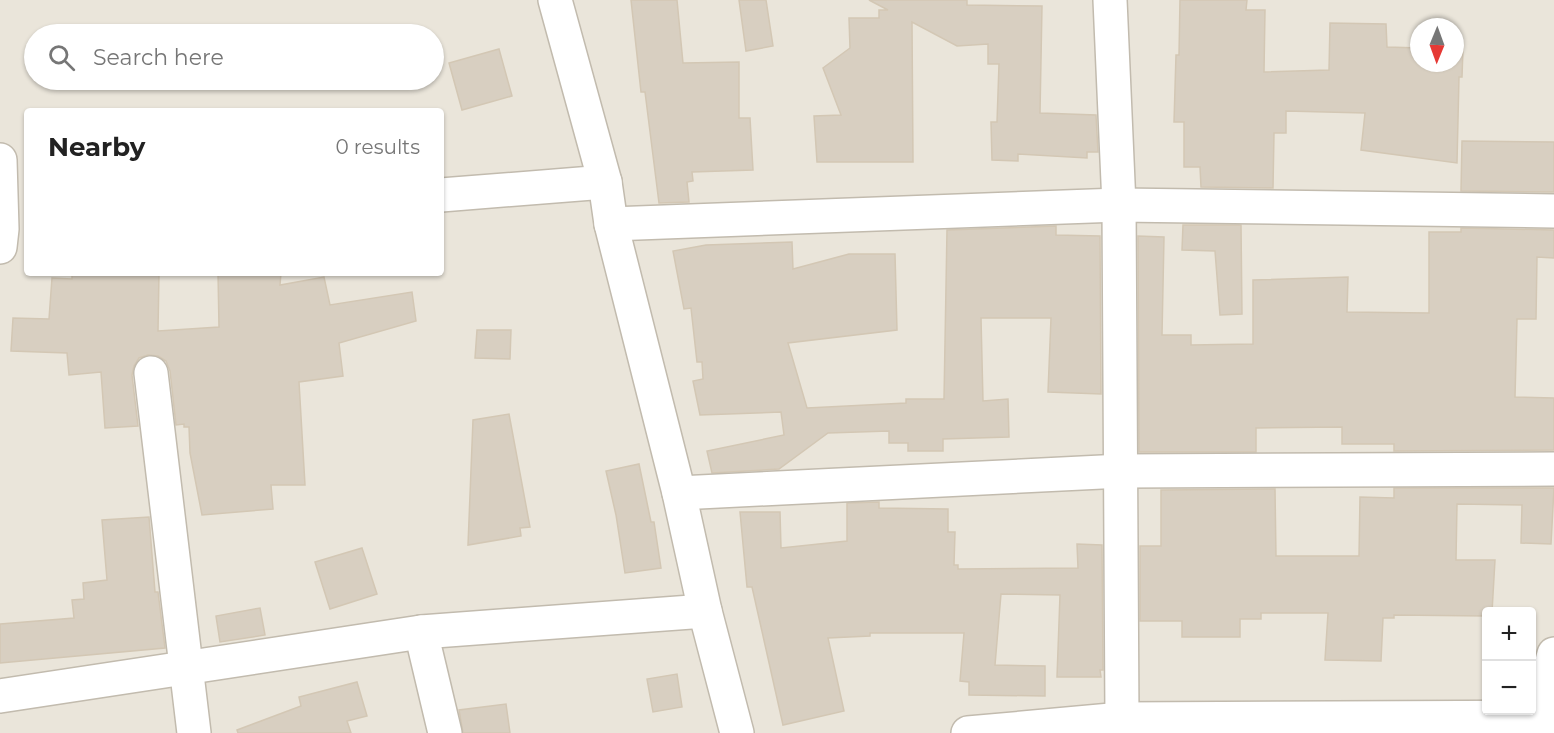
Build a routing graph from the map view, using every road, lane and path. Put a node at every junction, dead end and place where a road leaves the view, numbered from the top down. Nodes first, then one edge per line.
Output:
1 (555, 0) edge
2 (1110, 0) edge
3 (0, 160) edge
4 (605, 182) junction
5 (444, 195) edge
6 (1119, 205) junction
7 (1554, 211) edge
8 (611, 224) junction
9 (7, 233) edge
10 (151, 373) dead end
11 (1554, 469) edge
12 (1122, 471) junction
13 (679, 493) junction
14 (705, 611) junction
15 (421, 632) junction
16 (1554, 654) edge
17 (185, 667) junction
18 (0, 696) edge
19 (1122, 720) junction
20 (1542, 722) edge
21 (194, 733) edge
22 (445, 733) edge
23 (737, 733) edge
24 (968, 733) edge

1 - 4 street
2 - 6 street
3 - 9 street
4 - 5 street
4 - 8 street
6 - 7 street
6 - 8 street
6 - 12 street
8 - 13 street
10 - 17 street
11 - 12 street
12 - 13 street
12 - 19 street
13 - 14 street
14 - 15 street
14 - 23 street
15 - 17 street
15 - 22 street
16 - 20 street
17 - 18 street
17 - 21 street
19 - 20 street
19 - 24 street

